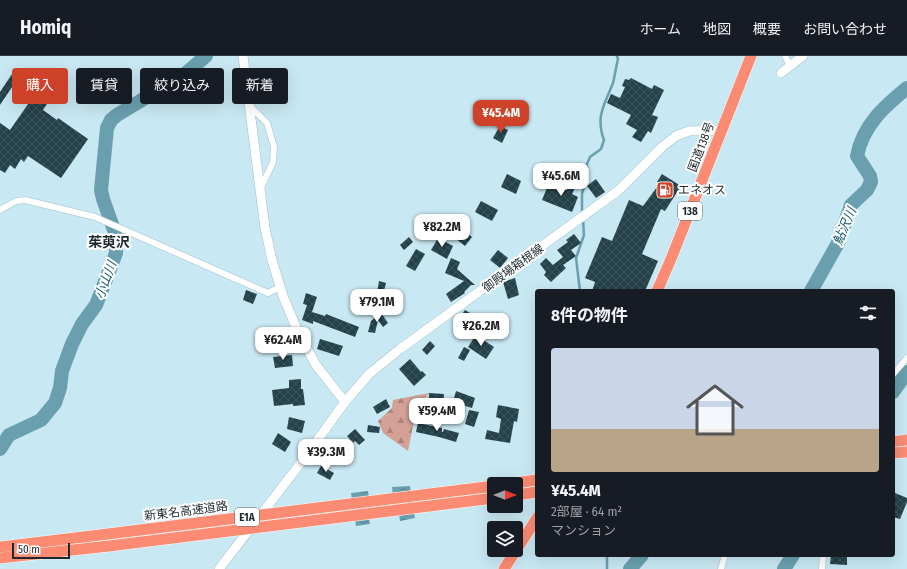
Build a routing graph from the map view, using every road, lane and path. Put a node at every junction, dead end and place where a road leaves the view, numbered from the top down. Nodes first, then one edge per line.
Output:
1 (243, 56) edge
2 (751, 56) edge
3 (785, 56) edge
4 (803, 56) edge
5 (790, 66) junction
6 (781, 73) dead end
7 (250, 106) junction
8 (721, 130) junction
9 (260, 189) junction
10 (0, 210) edge
11 (280, 288) junction
12 (658, 289) edge
13 (907, 358) edge
14 (895, 372) edge
15 (345, 402) junction
16 (907, 440) edge
17 (895, 442) edge
18 (895, 447) edge
19 (907, 452) edge
20 (895, 453) edge
21 (907, 455) edge
22 (535, 480) edge
23 (523, 482) edge
24 (487, 487) edge
25 (535, 492) edge
26 (523, 494) edge
27 (487, 499) edge
28 (535, 521) edge
29 (0, 547) edge
30 (724, 557) edge
31 (823, 557) edge
32 (0, 558) edge
33 (219, 569) edge
34 (504, 569) edge
35 (721, 569) edge
36 (822, 569) edge

1 - 7 main road
2 - 8 highway, 国道138号 / 138
3 - 5 street
4 - 5 main road
5 - 6 main road
7 - 9 main road
7 - 9 street
8 - 12 highway, 国道138号 / 138
8 - 15 main road, 御殿場箱根線
9 - 11 main road
10 - 11 street
11 - 15 main road
13 - 14 street
15 - 33 main road, 御殿場箱根線
16 - 17 highway
18 - 21 street
19 - 20 highway, bridge
22 - 23 highway
24 - 29 highway, 新東名高速道路 / E1A, bridge
25 - 26 highway
27 - 32 highway, 新東名高速道路 / E1A, bridge
28 - 34 highway
30 - 35 street
31 - 36 street

